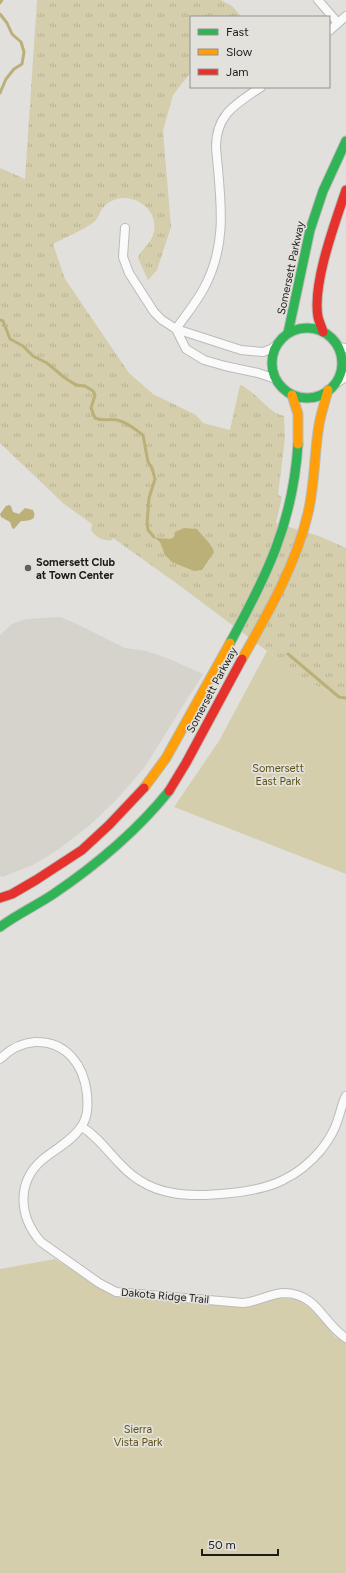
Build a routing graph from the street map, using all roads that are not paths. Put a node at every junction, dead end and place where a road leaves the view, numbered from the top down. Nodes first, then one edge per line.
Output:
1 (318, 0) edge
2 (346, 16) edge
3 (338, 23) junction
4 (330, 30) edge
5 (260, 88) edge
6 (346, 141) edge
7 (346, 190) edge
8 (125, 228) dead end
9 (176, 329) junction
10 (324, 332) junction
11 (288, 333) junction
12 (278, 344) junction
13 (342, 347) edge
14 (346, 377) edge
15 (276, 379) junction
16 (332, 387) junction
17 (292, 395) junction
18 (0, 898) edge
19 (0, 927) edge
20 (0, 1058) edge
21 (346, 1096) edge
22 (82, 1126) junction
23 (346, 1338) edge

1 - 3 street
2 - 3 street
3 - 4 street
5 - 9 street
6 - 11 main road, Somersett Parkway
7 - 10 main road
8 - 9 street
9 - 12 street
9 - 15 street
10 - 11 main road
10 - 13 main road
11 - 12 main road
12 - 15 main road
13 - 16 main road
14 - 16 street
15 - 17 main road
16 - 17 main road
16 - 19 main road, Somersett Parkway
17 - 18 main road, Somersett Parkway
20 - 22 street, Dakota Ridge Trail
21 - 22 street
22 - 23 street, Dakota Ridge Trail

